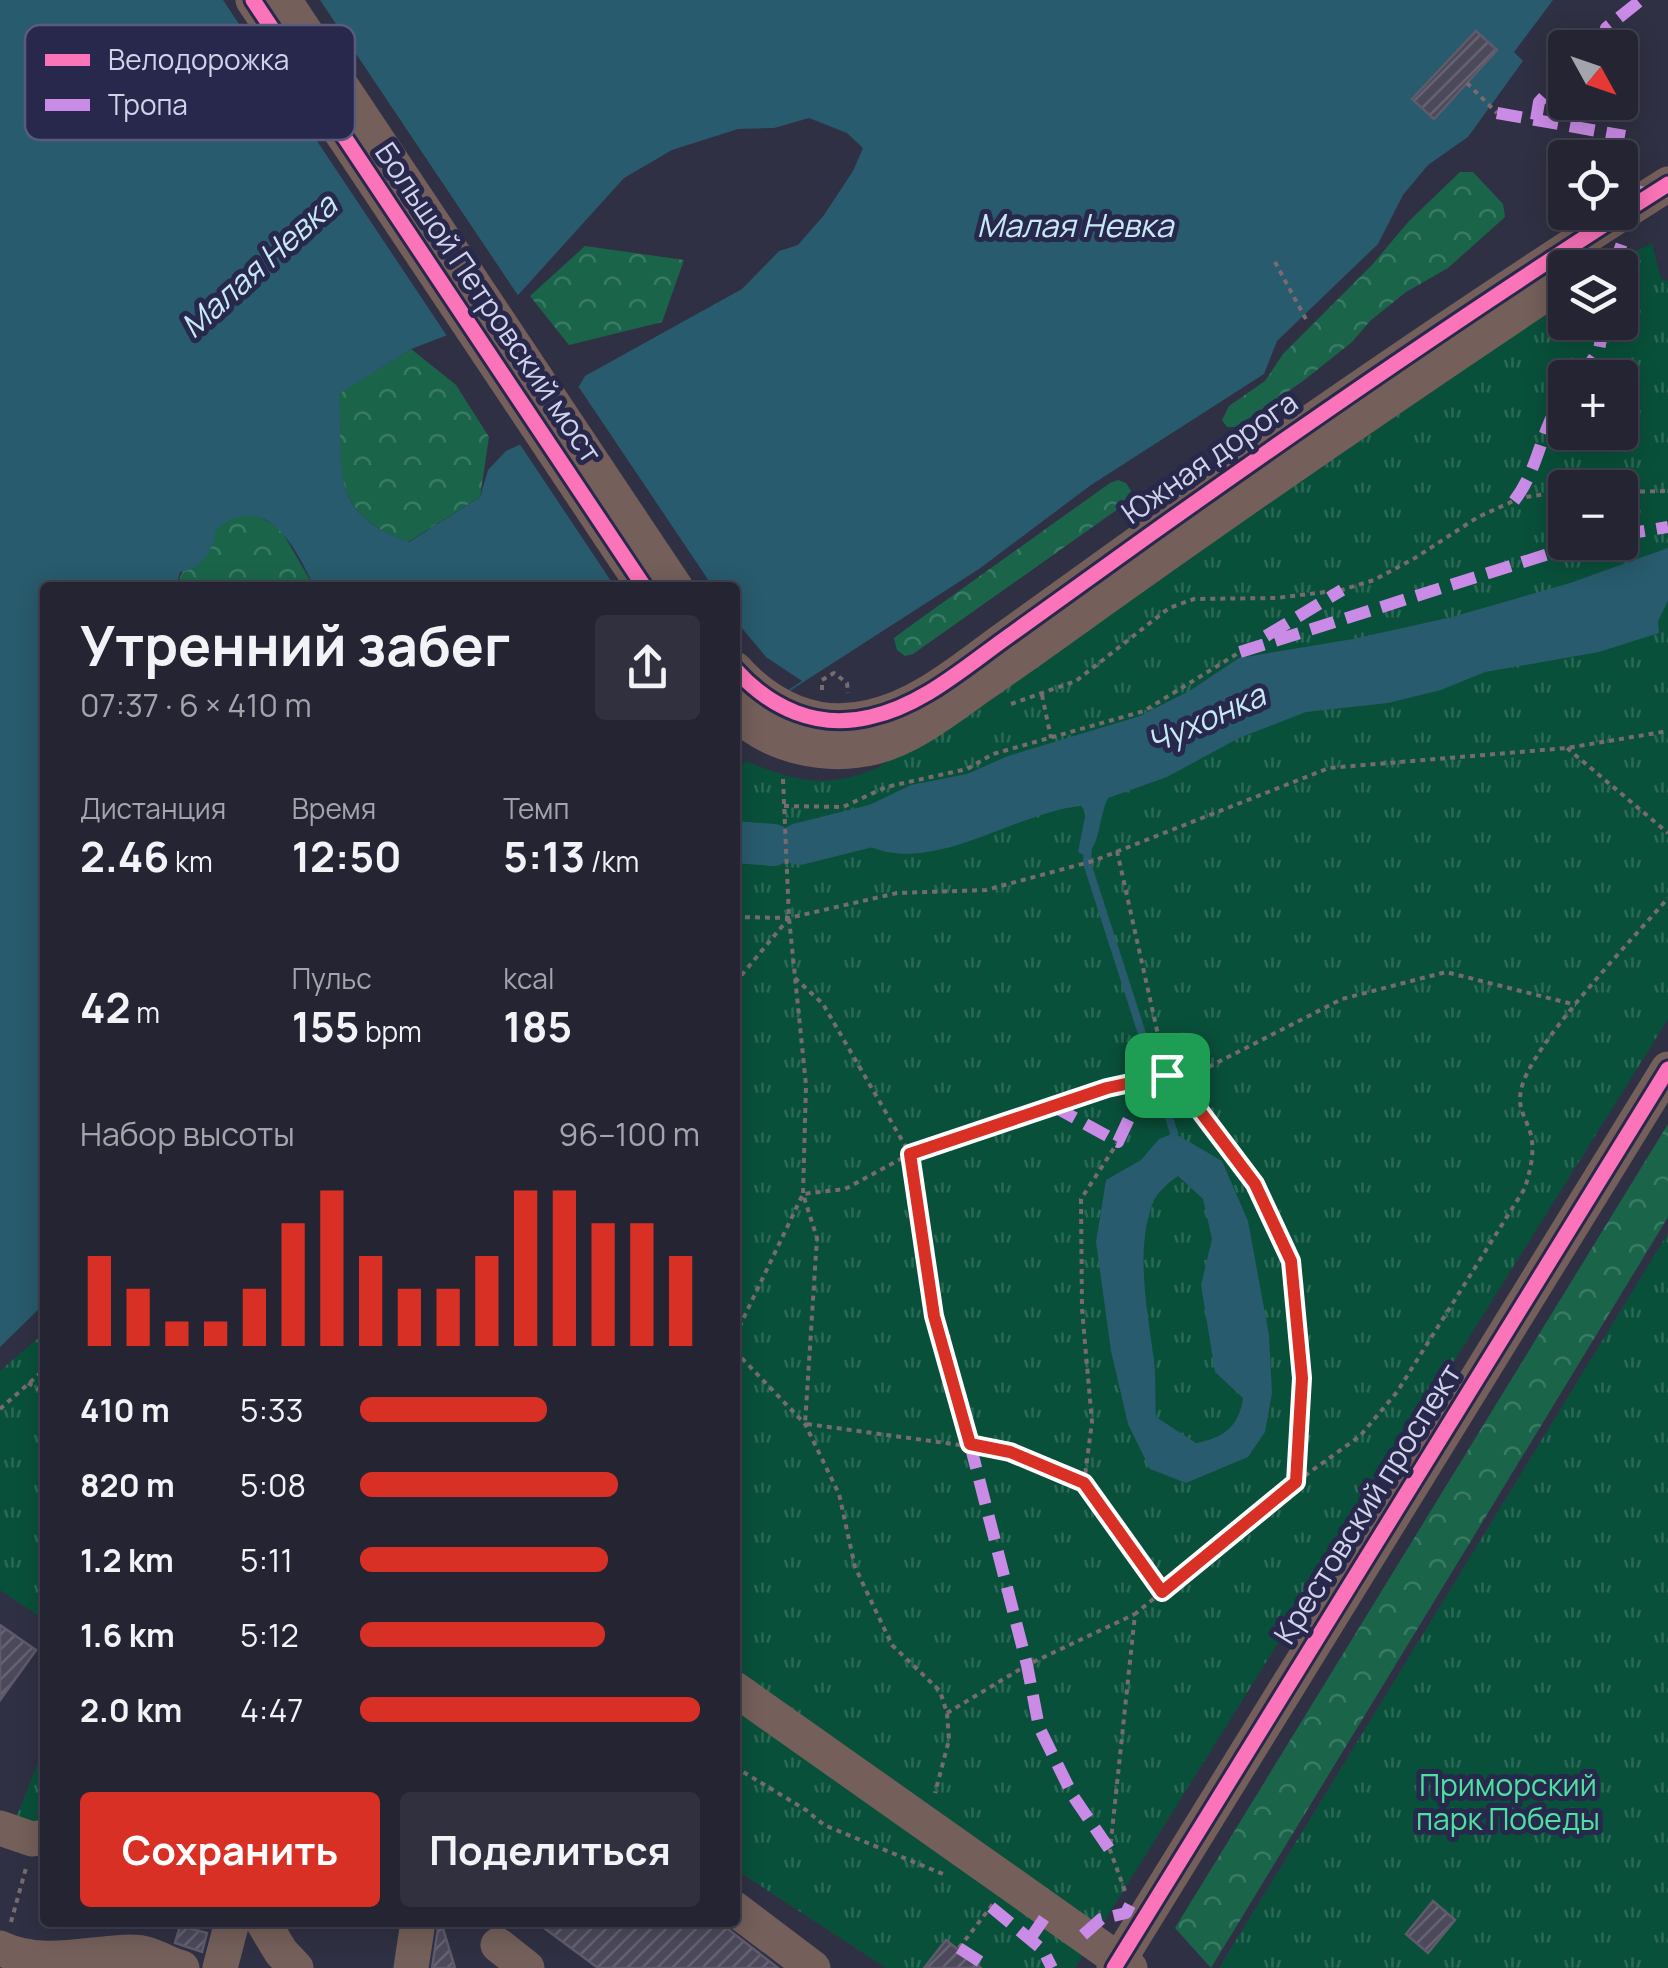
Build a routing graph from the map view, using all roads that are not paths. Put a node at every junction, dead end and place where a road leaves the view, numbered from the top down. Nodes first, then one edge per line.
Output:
1 (252, 0) edge
2 (284, 0) edge
3 (269, 25) edge
4 (301, 25) edge
5 (355, 106) edge
6 (346, 140) edge
7 (1664, 206) edge
8 (1608, 250) edge
9 (1548, 292) edge
10 (641, 582) edge
11 (672, 582) edge
12 (740, 684) edge
13 (749, 711) edge
14 (1668, 1069) edge
15 (740, 1693) edge
16 (0, 1828) edge
17 (37, 1846) edge
18 (740, 1913) edge
19 (231, 1927) edge
20 (266, 1927) edge
21 (417, 1927) edge
22 (498, 1945) dead end
23 (2, 1949) edge
24 (169, 1956) edge
25 (1121, 1966) edge
26 (220, 1968) edge
27 (296, 1968) edge
28 (412, 1968) edge
29 (527, 1968) edge
30 (813, 1968) edge

1 - 3 street, Большой Петровский мост
2 - 4 street, Большой Петровский мост
5 - 11 street, Большой Петровский мост
6 - 10 street, Большой Петровский мост
7 - 8 street, Южная дорога
7 - 13 street, Южная дорога
9 - 13 street, Южная дорога
12 - 13 street
14 - 25 street, Крестовский проспект
15 - 25 street
16 - 17 street
18 - 30 street
19 - 26 street
20 - 27 street
21 - 28 street
22 - 29 street
23 - 24 street

